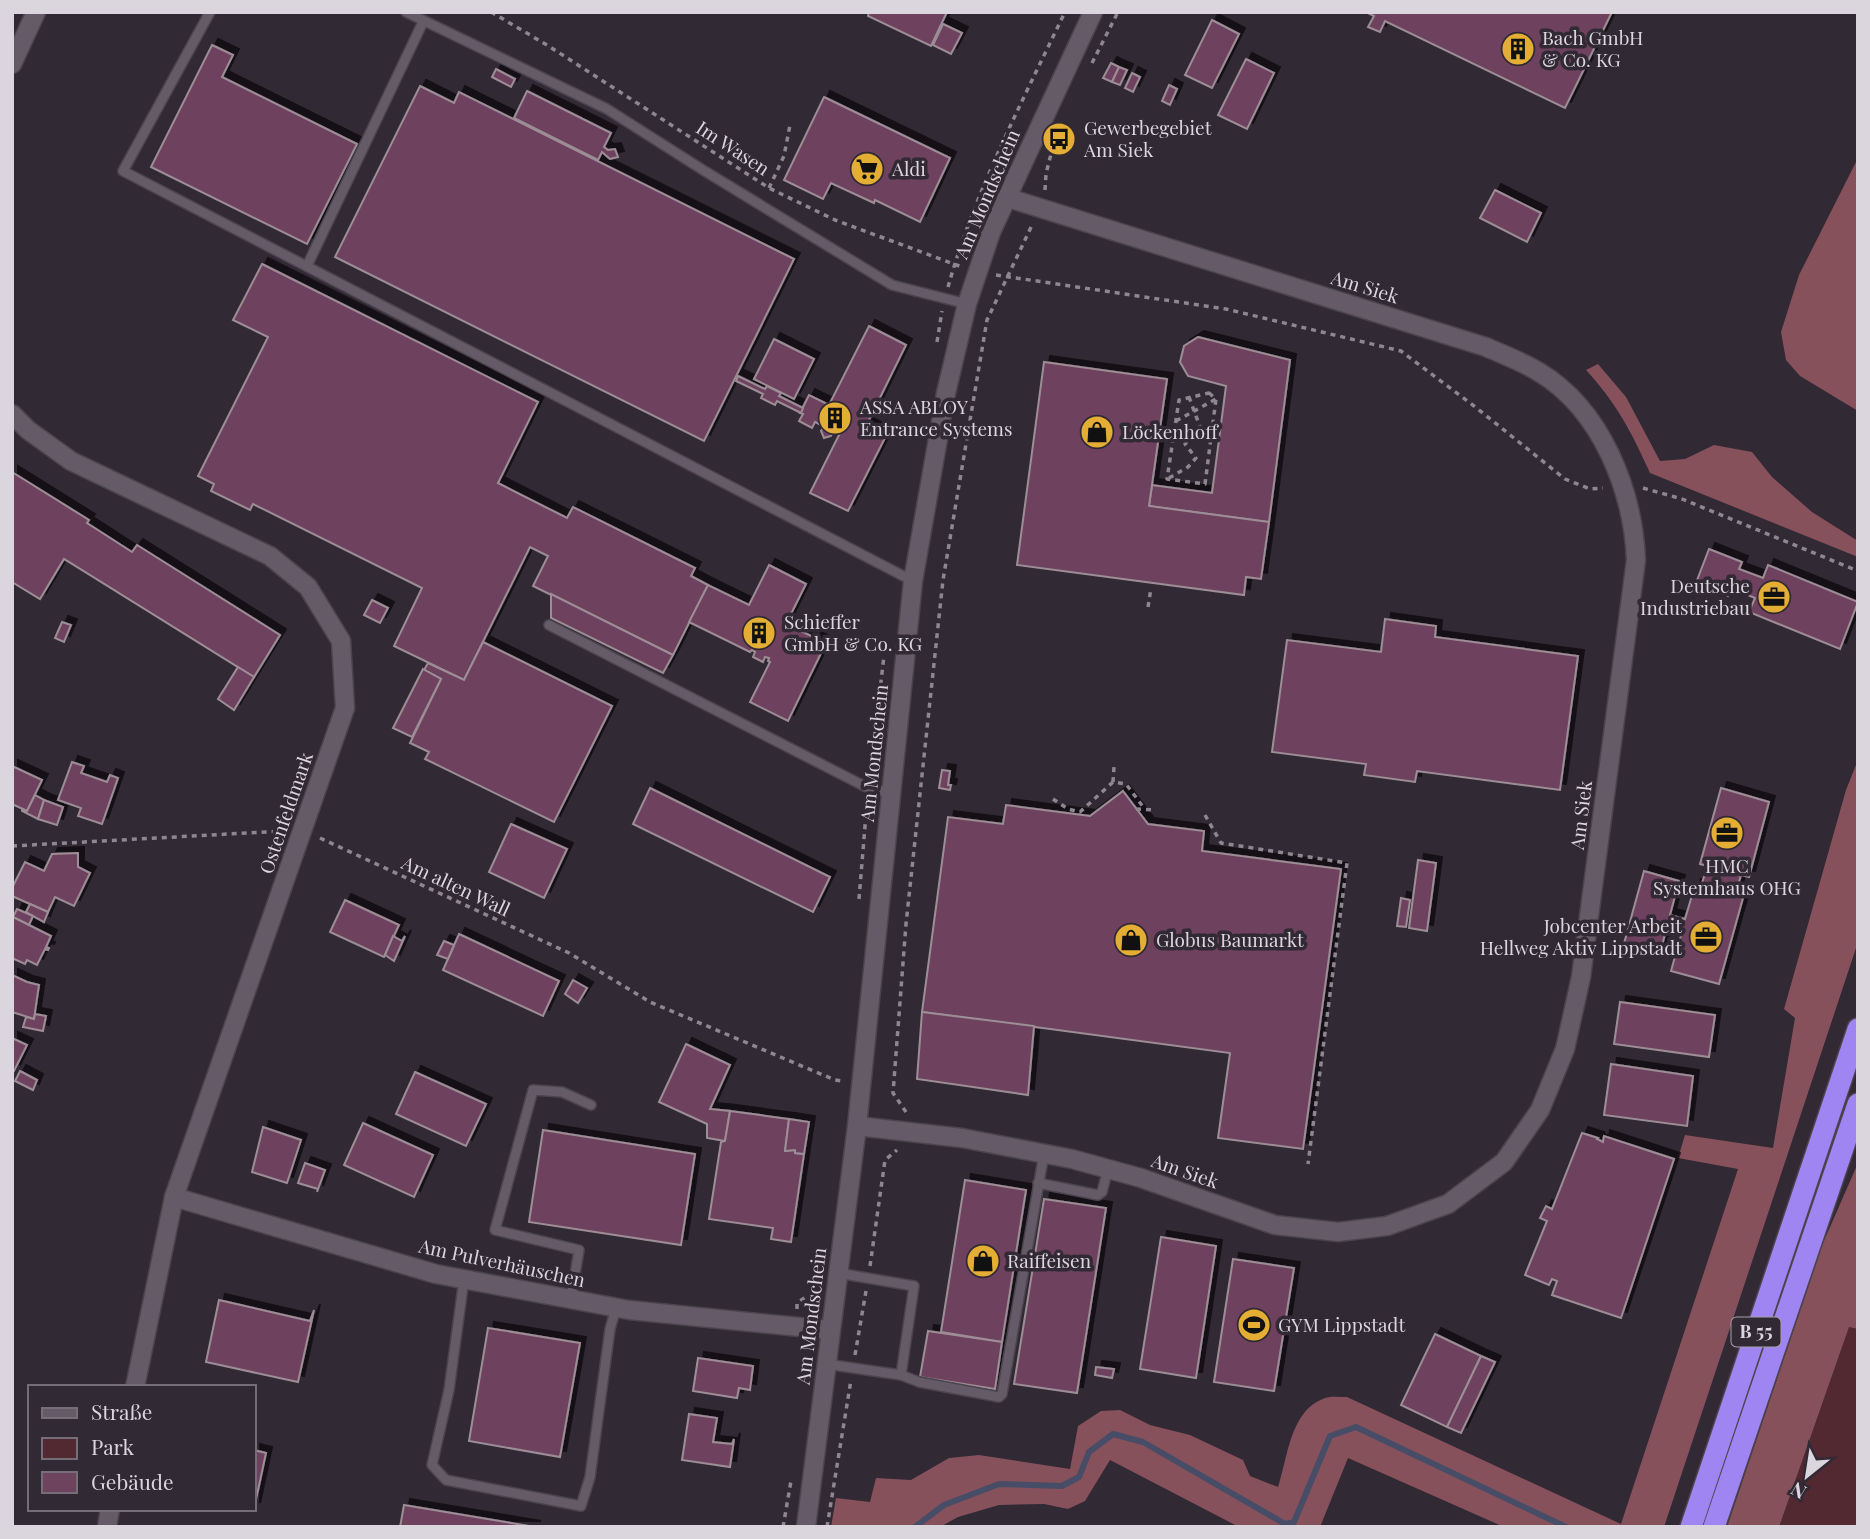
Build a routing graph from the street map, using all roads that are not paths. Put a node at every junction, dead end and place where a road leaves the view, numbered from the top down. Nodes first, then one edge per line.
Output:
1 (36, 12) edge
2 (209, 12) edge
3 (406, 12) edge
4 (1094, 12) edge
5 (424, 22) junction
6 (12, 64) edge
7 (1005, 197) junction
8 (307, 266) junction
9 (967, 304) junction
10 (12, 414) edge
11 (912, 581) junction
12 (549, 625) dead end
13 (891, 793) junction
14 (1858, 1029) edge
15 (1858, 1104) edge
16 (591, 1105) dead end
17 (857, 1126) junction
18 (1044, 1154) junction
19 (1108, 1169) junction
20 (1038, 1183) junction
21 (174, 1197) junction
22 (838, 1273) junction
23 (464, 1279) junction
24 (571, 1299) junction
25 (616, 1308) junction
26 (830, 1330) junction
27 (826, 1364) junction
28 (901, 1375) junction
29 (135, 1385) edge
30 (806, 1527) edge
31 (1691, 1527) edge
32 (1714, 1527) edge

1 - 6 street
2 - 8 lane
3 - 5 lane
4 - 7 street, Am Mondschein
5 - 8 lane
5 - 9 lane
7 - 9 street, Am Mondschein
7 - 19 street, Am Siek
8 - 11 lane
9 - 11 street, Am Mondschein
10 - 21 street, Ostenfeldmark
11 - 13 street, Am Mondschein
12 - 13 lane
13 - 17 street, Am Mondschein
14 - 31 highway, B 55
15 - 32 highway, B 55
16 - 24 lane
17 - 18 street, Am Siek
17 - 22 street, Am Mondschein
18 - 19 street, Am Siek
18 - 20 lane
19 - 20 lane
20 - 28 lane
21 - 23 street, Am Pulverhäuschen
21 - 29 street, Ostenfeldmark
22 - 26 street, Am Mondschein
22 - 28 lane
23 - 24 street, Am Pulverhäuschen
23 - 25 lane
24 - 25 street, Am Pulverhäuschen
25 - 26 street, Am Pulverhäuschen
26 - 27 street, Am Mondschein
27 - 28 lane
27 - 30 street, Am Mondschein

